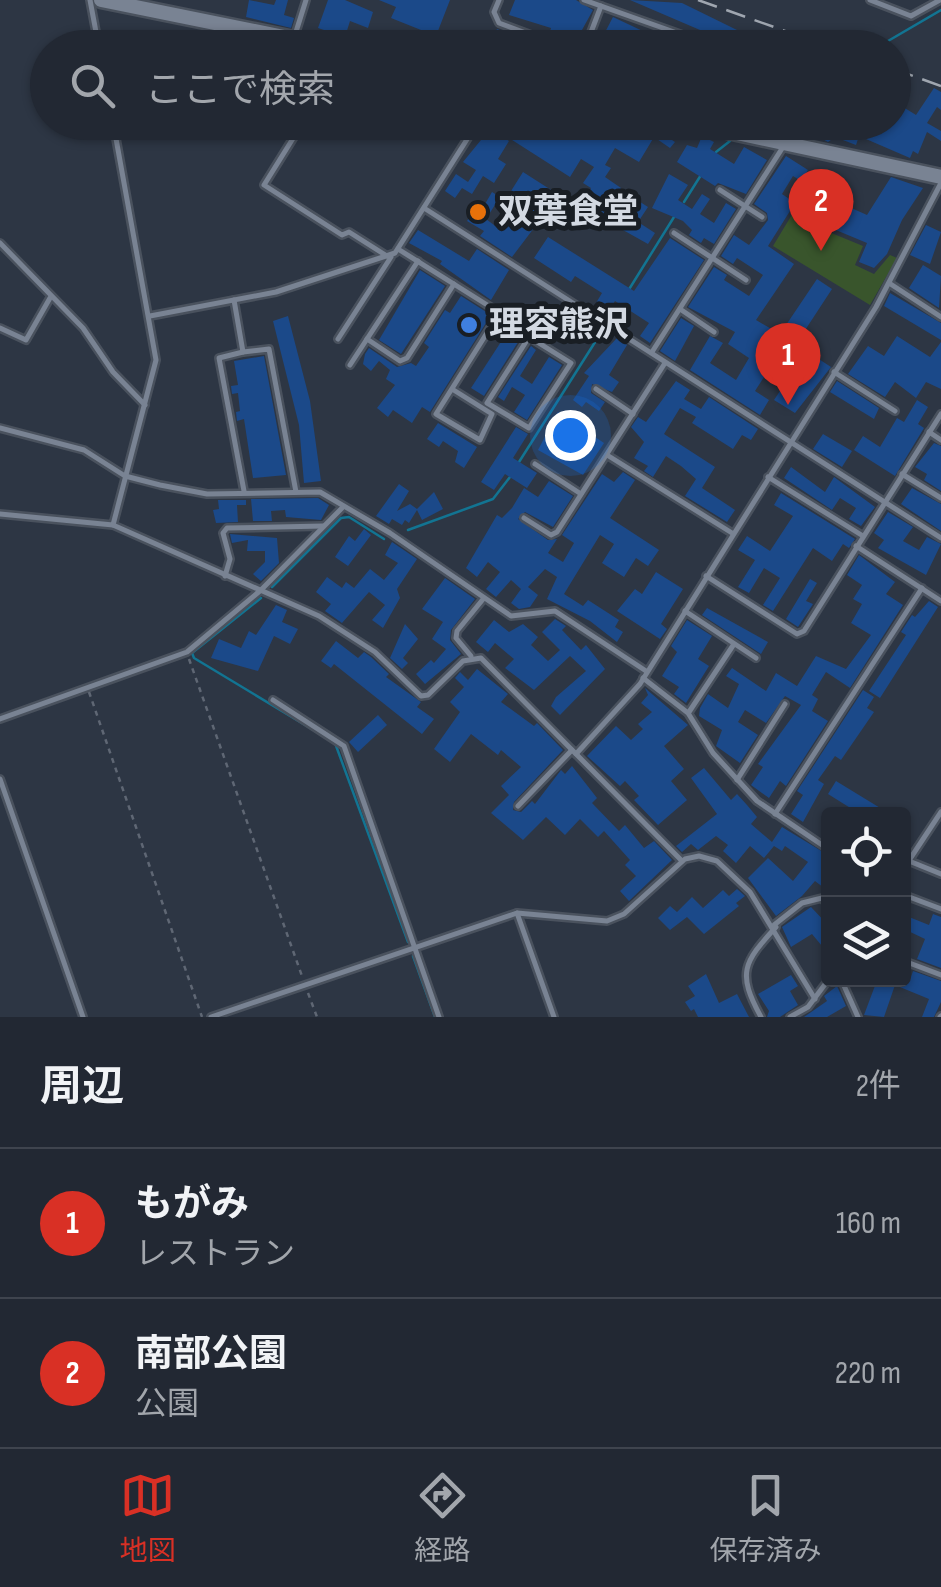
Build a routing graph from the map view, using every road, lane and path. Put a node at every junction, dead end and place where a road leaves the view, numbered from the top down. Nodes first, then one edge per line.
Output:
1 (90, 0) edge
2 (101, 0) edge
3 (306, 0) edge
4 (499, 0) edge
5 (584, 0) edge
6 (870, 0) edge
7 (940, 0) edge
8 (157, 6) edge
9 (601, 6) junction
10 (96, 30) edge
11 (254, 30) edge
12 (297, 30) edge
13 (520, 30) edge
14 (592, 30) edge
15 (668, 30) edge
16 (116, 140) edge
17 (292, 140) edge
18 (467, 140) edge
19 (769, 140) edge
20 (785, 144) junction
21 (941, 180) edge
22 (720, 190) dead end
23 (746, 206) junction
24 (424, 208) junction
25 (762, 217) dead end
26 (674, 233) dead end
27 (1, 245) edge
28 (393, 253) junction
29 (713, 258) junction
30 (418, 261) junction
31 (746, 280) dead end
32 (889, 283) junction
33 (454, 284) junction
34 (50, 298) junction
35 (234, 300) junction
36 (680, 309) junction
37 (150, 316) junction
38 (497, 316) junction
39 (941, 318) edge
40 (0, 328) edge
41 (714, 332) dead end
42 (529, 337) junction
43 (338, 338) dead end
44 (367, 339) junction
45 (243, 352) junction
46 (651, 354) junction
47 (665, 363) junction
48 (350, 365) dead end
49 (834, 372) junction
50 (452, 389) junction
51 (596, 389) dead end
52 (145, 405) junction
53 (494, 411) junction
54 (895, 411) dead end
55 (633, 414) junction
56 (941, 414) edge
57 (0, 428) edge
58 (930, 432) junction
59 (941, 440) edge
60 (790, 442) junction
61 (607, 455) junction
62 (536, 464) dead end
63 (902, 474) junction
64 (125, 476) junction
65 (768, 477) junction
66 (244, 490) junction
67 (296, 492) junction
68 (581, 494) junction
69 (941, 498) edge
70 (885, 502) junction
71 (344, 506) junction
72 (0, 514) edge
73 (524, 518) dead end
74 (113, 525) junction
75 (322, 526) junction
76 (732, 533) junction
77 (862, 536) junction
78 (941, 538) edge
79 (856, 546) junction
80 (224, 576) junction
81 (706, 576) junction
82 (922, 588) junction
83 (261, 590) junction
84 (484, 598) junction
85 (941, 600) edge
86 (684, 611) junction
87 (734, 644) junction
88 (186, 652) junction
89 (471, 656) junction
90 (756, 658) dead end
91 (644, 675) junction
92 (88, 688) junction
93 (273, 700) dead end
94 (785, 704) dead end
95 (688, 713) junction
96 (0, 719) edge
97 (574, 752) junction
98 (0, 779) edge
99 (737, 780) junction
100 (518, 806) dead end
101 (941, 812) edge
102 (775, 814) junction
103 (821, 844) edge
104 (911, 858) edge
105 (682, 861) junction
106 (911, 862) edge
107 (941, 874) edge
108 (909, 897) edge
109 (821, 898) edge
110 (941, 909) edge
111 (516, 914) junction
112 (775, 926) junction
113 (414, 948) junction
114 (911, 964) edge
115 (941, 975) edge
116 (305, 985) junction
117 (824, 987) edge
118 (844, 987) edge
119 (815, 999) junction
120 (83, 1017) edge
121 (202, 1017) edge
122 (212, 1017) edge
123 (317, 1017) edge
124 (438, 1017) edge
125 (554, 1017) edge
126 (761, 1017) edge
127 (790, 1017) edge
128 (858, 1017) edge

1 - 10 lane
2 - 8 main road
3 - 12 lane
4 - 13 lane
5 - 9 lane
6 - 7 lane
8 - 11 main road
9 - 14 lane
9 - 15 lane
16 - 37 lane
17 - 28 lane
18 - 24 lane
19 - 20 main road
20 - 21 main road
20 - 23 lane
21 - 32 lane
22 - 23 lane
23 - 25 lane
23 - 29 lane
24 - 28 lane
24 - 46 lane
26 - 29 lane
27 - 34 lane
28 - 30 lane
28 - 35 lane
28 - 43 lane
29 - 31 lane
29 - 36 lane
30 - 33 lane
30 - 44 lane
32 - 39 lane
32 - 49 lane
33 - 38 lane
33 - 44 lane
34 - 40 lane
34 - 52 lane
35 - 37 lane
35 - 45 lane
36 - 41 lane
36 - 46 lane
37 - 52 lane
38 - 42 lane
38 - 50 lane
42 - 53 lane
42 - 53 lane
44 - 48 lane
45 - 66 lane
45 - 67 lane
46 - 47 lane
47 - 55 lane
47 - 60 lane
49 - 54 lane
49 - 60 lane
50 - 53 lane
50 - 53 lane
51 - 55 lane
52 - 64 lane
55 - 61 lane
56 - 58 lane
57 - 64 lane
58 - 59 lane
58 - 63 lane
60 - 65 lane
60 - 70 lane
61 - 68 lane
61 - 76 lane
62 - 68 lane
63 - 69 lane
63 - 70 lane
64 - 66 lane
64 - 74 lane
65 - 76 lane
65 - 77 lane
66 - 67 lane
67 - 71 lane
68 - 73 lane
70 - 77 lane
70 - 78 lane
71 - 75 lane
71 - 84 lane
72 - 74 lane
74 - 80 lane
75 - 80 lane
75 - 83 lane
76 - 81 lane
77 - 79 lane
79 - 81 lane
79 - 82 lane
80 - 83 lane
81 - 86 lane
82 - 85 lane
82 - 102 lane
83 - 88 lane
83 - 89 lane
84 - 89 lane
84 - 91 lane
86 - 87 lane
86 - 91 lane
87 - 90 lane
87 - 95 lane
88 - 92 lane
88 - 116 path
89 - 97 lane
91 - 95 lane
91 - 97 lane
92 - 96 lane
92 - 121 path
93 - 113 lane
94 - 99 lane
95 - 99 lane
97 - 100 lane
97 - 105 lane
98 - 120 lane
99 - 102 lane
101 - 104 lane
102 - 103 lane
105 - 111 lane
105 - 112 lane
106 - 107 lane
108 - 110 lane
109 - 112 lane
111 - 113 lane
111 - 125 lane
112 - 119 lane
112 - 126 lane
113 - 116 lane
113 - 124 lane
114 - 115 lane
116 - 122 lane
116 - 123 path
117 - 119 lane
118 - 128 lane
119 - 127 lane

